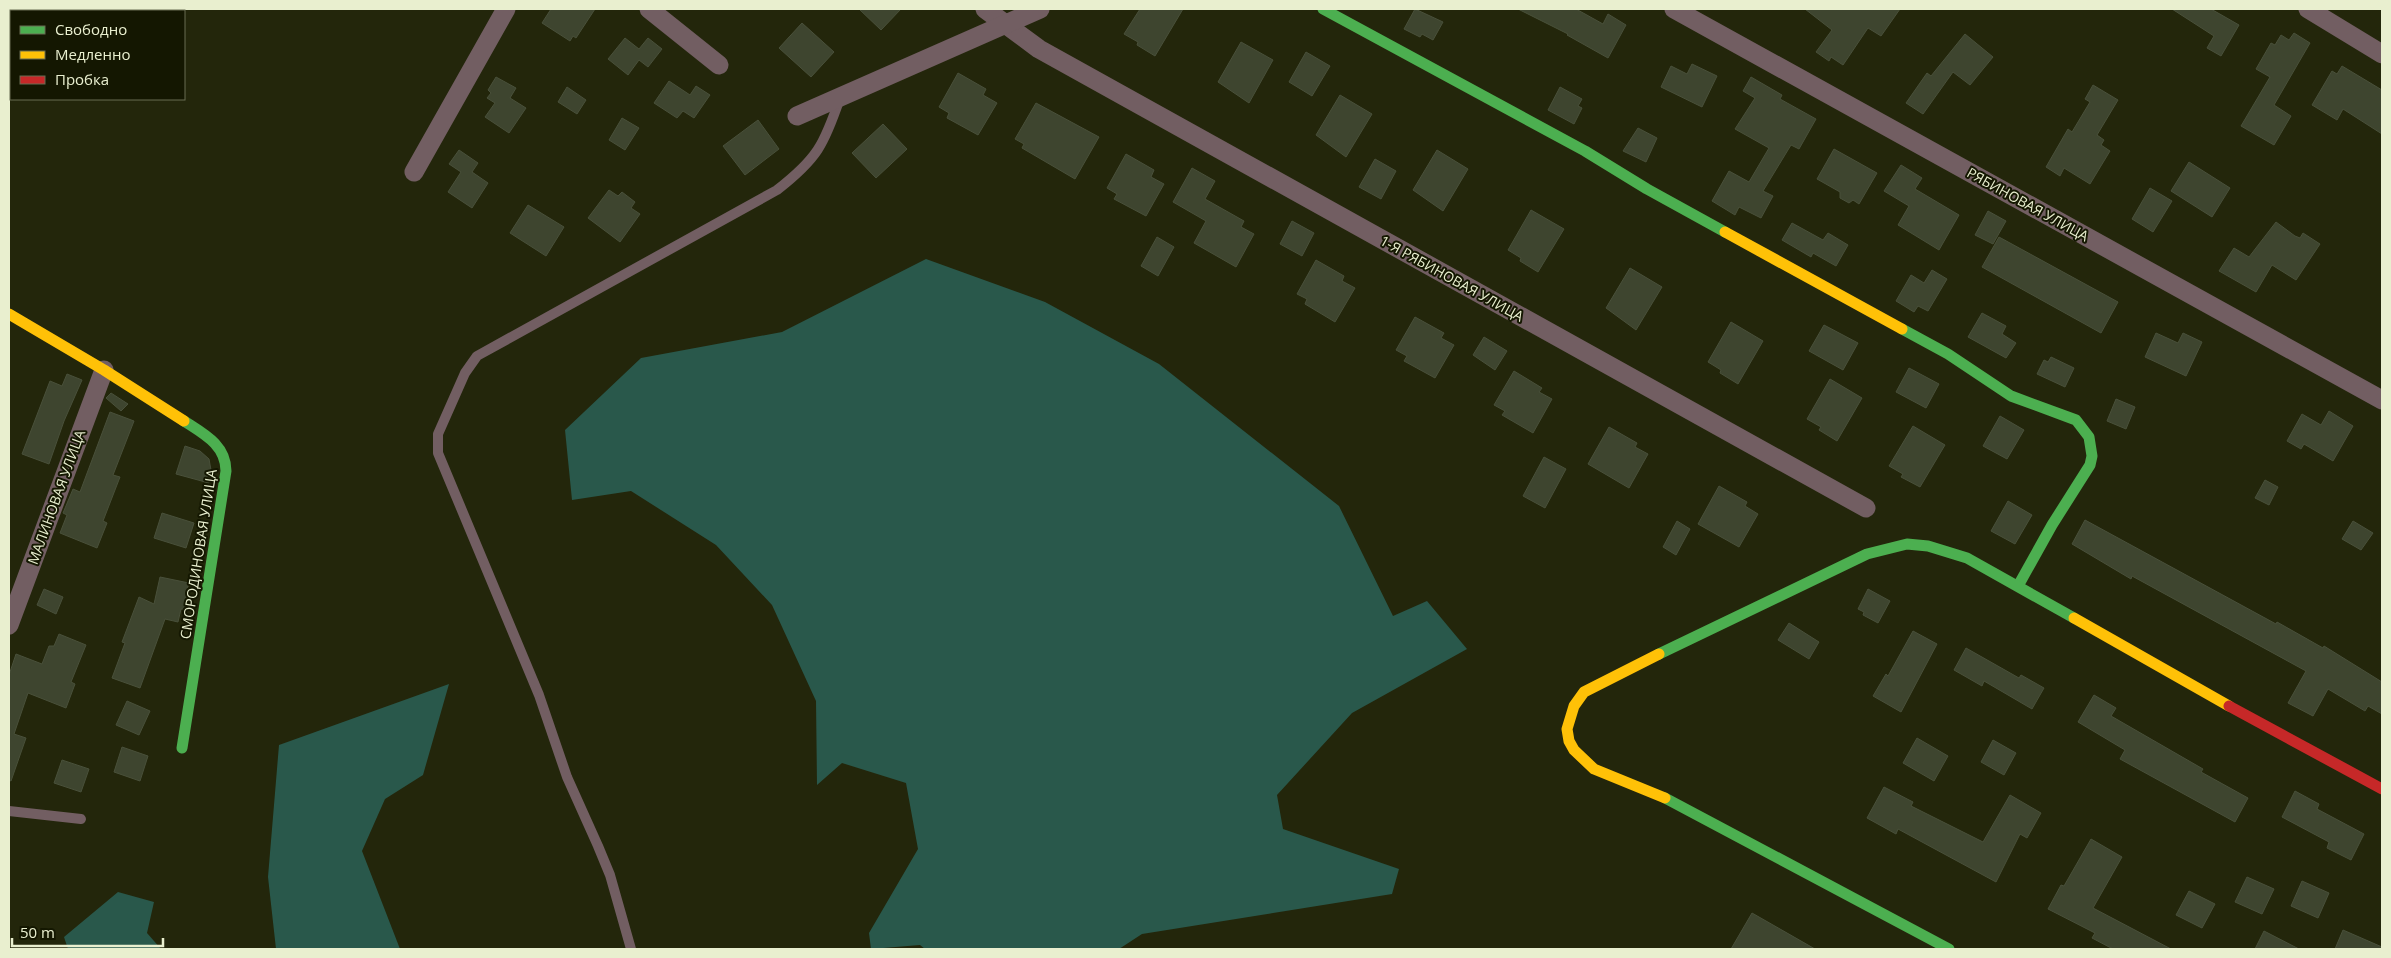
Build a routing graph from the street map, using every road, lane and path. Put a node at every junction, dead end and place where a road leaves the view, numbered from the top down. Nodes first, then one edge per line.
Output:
1 (506, 9) edge
2 (650, 9) edge
3 (985, 9) edge
4 (1040, 9) edge
5 (1323, 9) edge
6 (1674, 9) edge
7 (2308, 9) edge
8 (1004, 25) junction
9 (2382, 54) edge
10 (719, 65) dead end
11 (840, 97) junction
12 (797, 116) dead end
13 (414, 172) dead end
14 (9, 314) edge
15 (104, 370) junction
16 (2382, 400) edge
17 (1866, 508) dead end
18 (2018, 586) junction
19 (9, 625) edge
20 (182, 748) dead end
21 (2382, 789) edge
22 (9, 811) edge
23 (81, 819) dead end
24 (631, 949) edge
25 (1949, 949) edge

1 - 13 street
2 - 10 street
3 - 8 street, 1-Я РЯБИНОВАЯ УЛИЦА
4 - 8 street
5 - 18 street
6 - 16 street, РЯБИНОВАЯ УЛИЦА
7 - 9 street
8 - 11 street
8 - 17 street, 1-Я РЯБИНОВАЯ УЛИЦА
11 - 12 street
11 - 24 lane
14 - 15 street, СМОРОДИНОВАЯ УЛИЦА
15 - 19 street, МАЛИНОВАЯ УЛИЦА
15 - 20 street, СМОРОДИНОВАЯ УЛИЦА
18 - 21 street
18 - 25 street
22 - 23 lane

